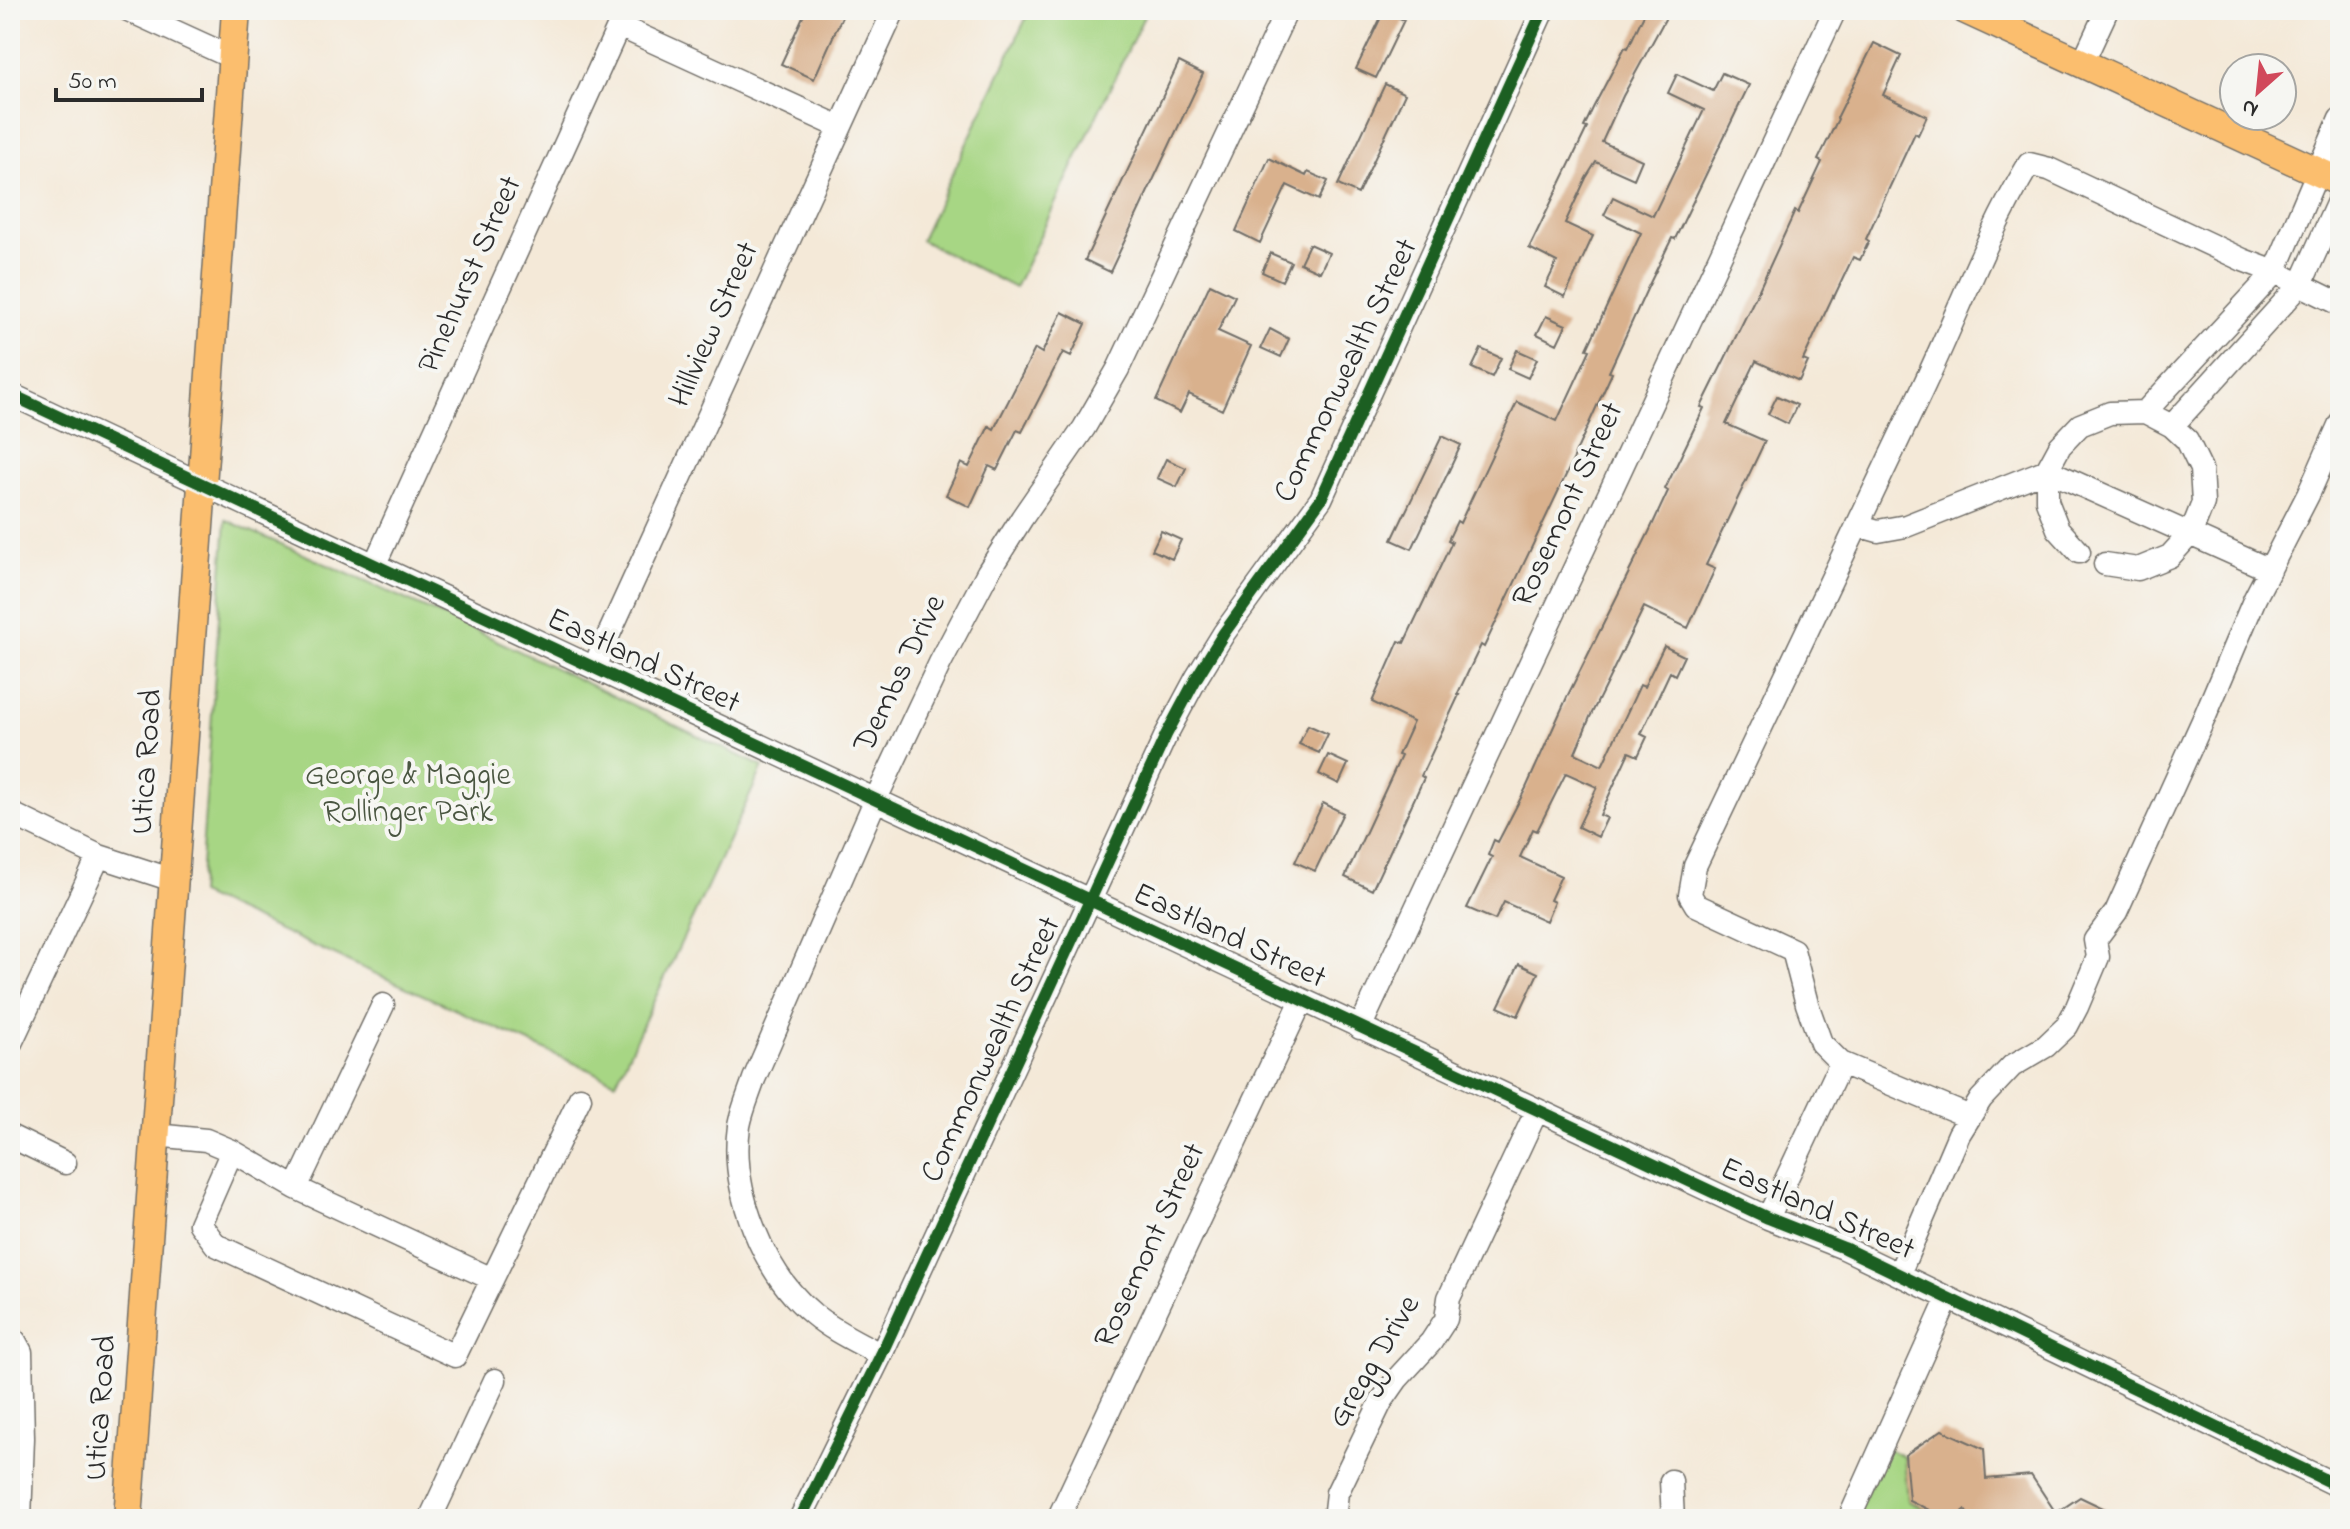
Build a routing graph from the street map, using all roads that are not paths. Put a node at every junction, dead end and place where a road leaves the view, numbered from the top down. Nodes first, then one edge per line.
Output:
1 (128, 10) edge
2 (236, 10) edge
3 (894, 10) edge
4 (1287, 10) edge
5 (1543, 10) edge
6 (1835, 10) edge
7 (1966, 10) edge
8 (2107, 10) edge
9 (623, 18) edge
10 (233, 58) junction
11 (2082, 64) junction
12 (2340, 119) edge
13 (840, 127) junction
14 (2328, 177) edge
15 (2340, 197) edge
16 (2275, 272) junction
17 (2301, 284) junction
18 (2340, 304) edge
19 (10, 394) edge
20 (2145, 412) junction
21 (2340, 423) edge
22 (2172, 426) junction
23 (2047, 470) junction
24 (203, 486) junction
25 (1857, 525) junction
26 (2191, 533) junction
27 (2079, 552) dead end
28 (2105, 564) dead end
29 (374, 566) junction
30 (2270, 570) junction
31 (594, 667) junction
32 (875, 801) junction
33 (10, 813) edge
34 (99, 856) junction
35 (173, 880) junction
36 (1089, 901) junction
37 (1302, 1000) junction
38 (383, 1005) dead end
39 (1360, 1028) junction
40 (10, 1045) edge
41 (1841, 1063) junction
42 (580, 1098) dead end
43 (1537, 1110) junction
44 (1970, 1117) junction
45 (155, 1135) junction
46 (10, 1136) edge
47 (232, 1151) junction
48 (65, 1163) dead end
49 (296, 1188) junction
50 (1768, 1218) junction
51 (1899, 1274) junction
52 (492, 1279) junction
53 (1948, 1298) junction
54 (10, 1339) edge
55 (881, 1355) junction
56 (495, 1380) dead end
57 (1671, 1481) dead end
58 (2340, 1487) edge
59 (20, 1519) edge
60 (128, 1519) edge
61 (430, 1519) edge
62 (800, 1519) edge
63 (1058, 1519) edge
64 (1334, 1519) edge
65 (1673, 1519) edge
66 (1849, 1519) edge

1 - 10 street
2 - 10 main road, Utica Road
3 - 13 street, Hillview Street
4 - 32 street, Dembs Drive
5 - 36 street, Commonwealth Street
6 - 39 street, Rosemont Street
7 - 11 main road
8 - 11 street
9 - 13 street
9 - 29 street, Pinehurst Street
10 - 24 main road, Utica Road
11 - 14 main road
12 - 14 street
13 - 31 street, Hillview Street
14 - 16 street
15 - 17 street
16 - 17 street
16 - 20 street
16 - 25 street
17 - 18 street
17 - 22 street
19 - 24 street, Eastland Street
20 - 22 street
20 - 23 street
21 - 30 street
22 - 26 street
23 - 25 street
23 - 26 street
23 - 27 street
24 - 29 street, Eastland Street
24 - 35 main road, Utica Road
25 - 41 street
26 - 28 street
26 - 30 street
29 - 31 street, Eastland Street
30 - 44 street
31 - 32 street, Eastland Street
32 - 36 street, Eastland Street
32 - 55 street, Dembs Drive
33 - 34 street
34 - 35 street
34 - 40 street
35 - 45 main road, Utica Road
36 - 37 street, Eastland Street
36 - 55 street, Commonwealth Street
37 - 39 street, Eastland Street
37 - 63 street, Rosemont Street
38 - 49 street
39 - 43 street, Eastland Street
41 - 44 street
41 - 50 street
42 - 52 street
43 - 50 street, Eastland Street
43 - 64 street, Gregg Drive
44 - 51 street
45 - 47 street
45 - 60 main road, Utica Road
46 - 48 street
47 - 49 street
47 - 52 street
49 - 52 street
50 - 51 street, Eastland Street
51 - 53 street, Eastland Street
53 - 58 street, Eastland Street
53 - 66 street
54 - 59 street
55 - 62 street, Commonwealth Street
56 - 61 street
57 - 65 street

